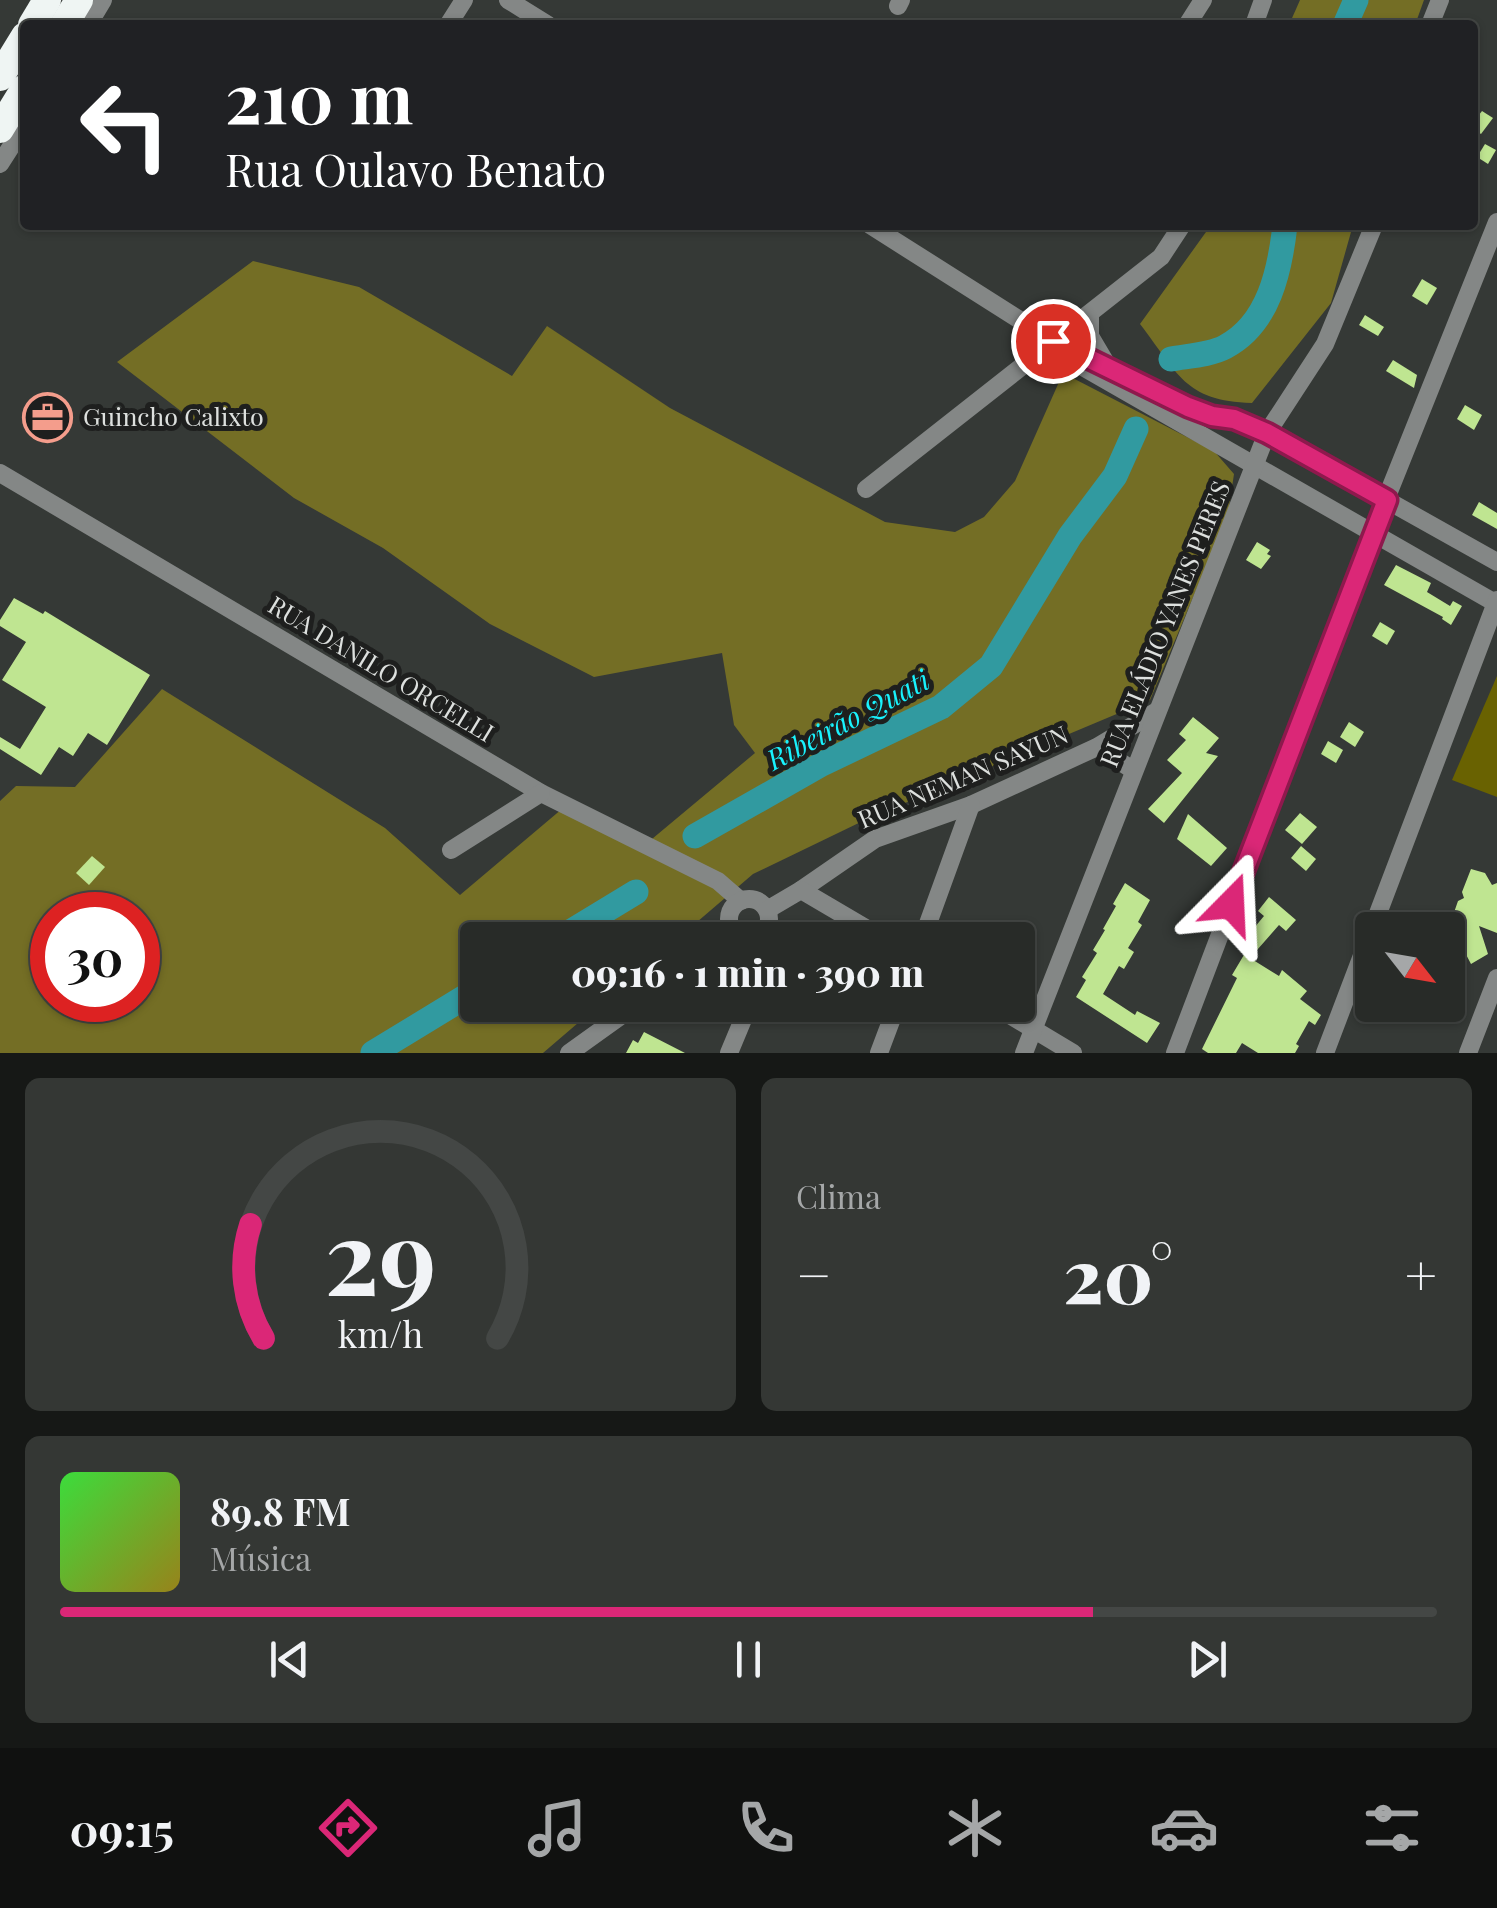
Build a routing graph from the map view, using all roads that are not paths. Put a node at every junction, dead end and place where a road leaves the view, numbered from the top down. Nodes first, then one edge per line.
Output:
1 (508, 0) edge
2 (540, 20) edge
3 (19, 42) edge
4 (0, 77) edge
5 (20, 96) edge
6 (20, 122) edge
7 (0, 129) edge
8 (20, 133) edge
9 (0, 144) edge
10 (0, 164) edge
11 (1497, 222) edge
12 (878, 230) edge
13 (1179, 230) edge
14 (1372, 230) edge
15 (1090, 314) junction
16 (1053, 341) junction
17 (1110, 368) junction
18 (1267, 433) junction
19 (1254, 466) junction
20 (0, 473) edge
21 (866, 489) dead end
22 (1387, 500) junction
23 (1372, 534) junction
24 (1497, 562) edge
25 (1497, 602) edge
26 (1157, 711) junction
27 (1097, 747) junction
28 (1134, 770) junction
29 (541, 793) junction
30 (971, 805) junction
31 (451, 850) dead end
32 (802, 890) junction
33 (741, 901) junction
34 (768, 910) junction
35 (730, 922) edge
36 (769, 922) edge
37 (856, 922) edge
38 (929, 922) edge
39 (1497, 978) edge
40 (612, 1022) edge
41 (741, 1022) edge
42 (890, 1022) edge
43 (1021, 1022) edge
44 (1033, 1029) junction
45 (569, 1053) edge
46 (729, 1053) edge
47 (878, 1053) edge
48 (1024, 1053) edge
49 (1072, 1053) edge
50 (1175, 1053) edge
51 (1326, 1053) edge
52 (1468, 1053) edge

1 - 2 street
3 - 4 highway
5 - 7 highway
6 - 9 highway
8 - 10 street
11 - 22 street
12 - 16 street
13 - 15 street
14 - 18 street, RUA ELÁDIO YANES PERES
15 - 16 street
15 - 17 street
16 - 17 street
16 - 19 street
16 - 21 street
17 - 18 street
18 - 19 street, RUA ELÁDIO YANES PERES
18 - 22 street
19 - 23 street
19 - 26 street, RUA ELÁDIO YANES PERES
20 - 29 street, RUA DANILO ORCELLI
22 - 23 street
22 - 24 street
23 - 25 street
23 - 50 street
25 - 51 street
26 - 27 street, RUA NEMAN SAYUN
26 - 28 street, RUA ELÁDIO YANES PERES
27 - 28 street, RUA NEMAN SAYUN
27 - 30 street, RUA NEMAN SAYUN
28 - 44 street, RUA ELÁDIO YANES PERES
29 - 31 street
29 - 33 street, RUA DANILO ORCELLI
30 - 32 street, RUA NEMAN SAYUN
30 - 38 street
32 - 34 street, RUA NEMAN SAYUN
32 - 37 street
33 - 34 street
33 - 35 street
34 - 36 street
39 - 52 street
40 - 45 street
41 - 46 street
42 - 47 street
43 - 44 street
44 - 48 street, RUA ELÁDIO YANES PERES
44 - 49 street

